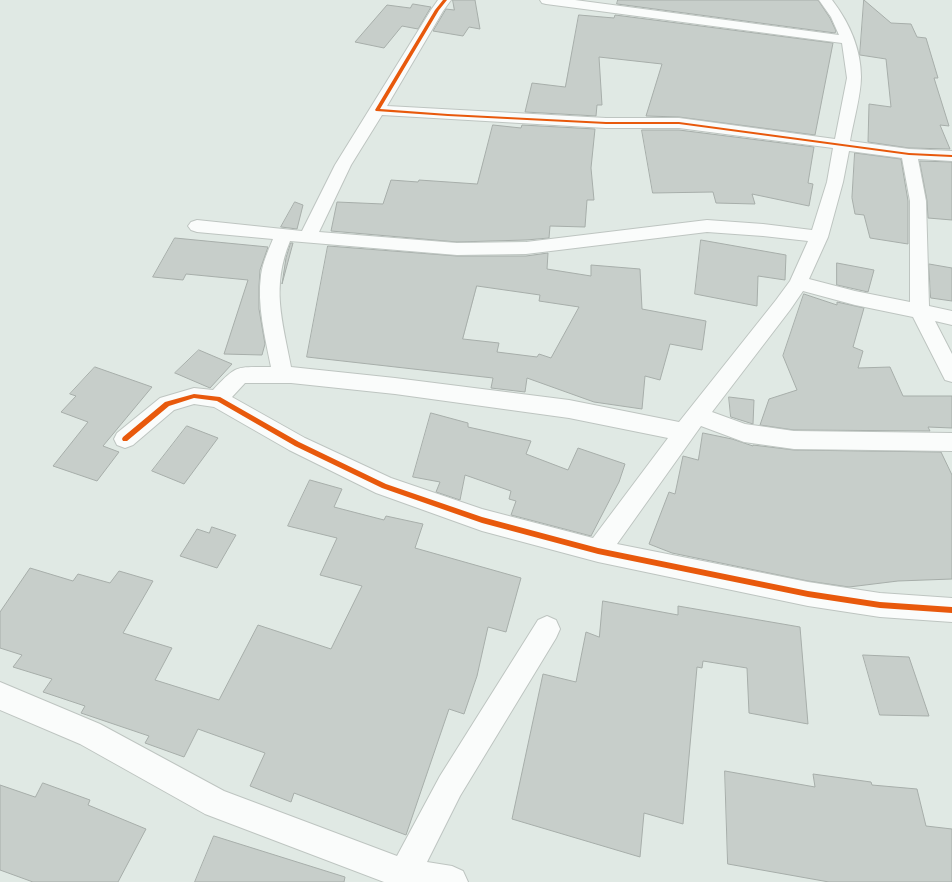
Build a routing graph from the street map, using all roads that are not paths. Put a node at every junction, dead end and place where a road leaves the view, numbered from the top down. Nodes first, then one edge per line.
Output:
1 (445, 0) edge
2 (546, 0) edge
3 (824, 0) edge
4 (848, 40) junction
5 (377, 110) junction
6 (842, 144) junction
7 (909, 154) junction
8 (952, 156) edge
9 (197, 226) dead end
10 (284, 235) junction
11 (308, 237) junction
12 (819, 237) junction
13 (798, 283) junction
14 (920, 312) junction
15 (952, 318) edge
16 (282, 374) junction
17 (952, 374) edge
18 (218, 400) junction
19 (690, 424) junction
20 (125, 439) dead end
21 (952, 442) edge
22 (598, 551) junction
23 (952, 610) edge
24 (547, 629) dead end
25 (0, 696) edge
26 (403, 878) edge
27 (452, 882) edge

1 - 5 street
2 - 4 street
3 - 4 street
4 - 6 street
5 - 6 street
5 - 11 street
6 - 7 street
6 - 12 street
7 - 8 street
7 - 14 street
9 - 10 street
10 - 11 street
10 - 16 street
11 - 12 street
12 - 13 street
13 - 14 street
13 - 19 street
14 - 15 street
14 - 17 street
16 - 18 street
16 - 19 street
18 - 20 street
18 - 22 street
19 - 21 street
19 - 22 street
22 - 23 street
24 - 26 street
25 - 26 street
26 - 27 street

